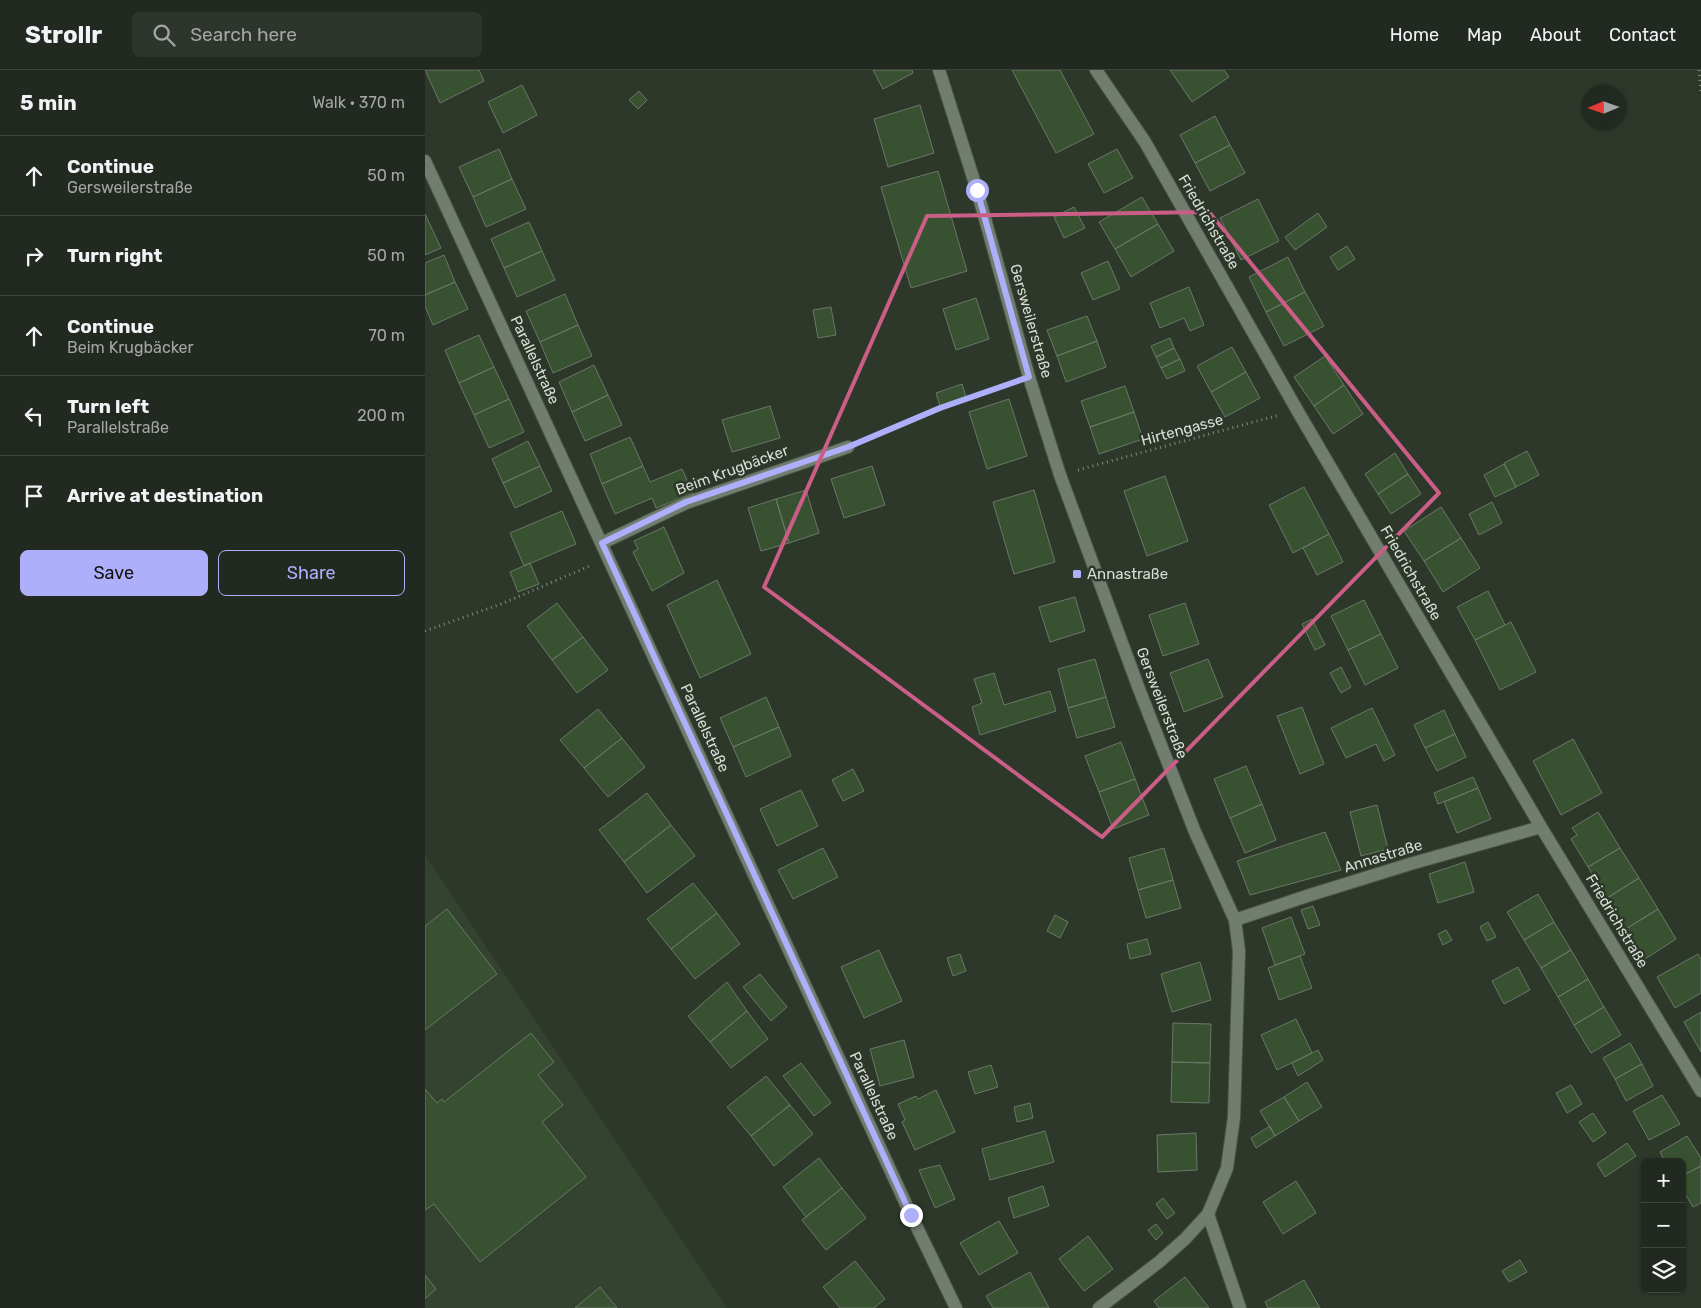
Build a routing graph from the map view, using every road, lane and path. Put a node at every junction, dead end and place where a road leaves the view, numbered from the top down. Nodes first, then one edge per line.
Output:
1 (939, 70) edge
2 (1096, 70) edge
3 (1699, 70) edge
4 (1701, 92) edge
5 (425, 161) edge
6 (1029, 377) junction
7 (1297, 410) junction
8 (848, 447) joint
9 (1074, 471) dead end
10 (602, 543) junction
11 (609, 558) junction
12 (425, 631) edge
13 (1541, 827) junction
14 (1235, 920) junction
15 (1701, 1091) edge
16 (1208, 1214) junction
17 (956, 1308) edge
18 (1099, 1308) edge
19 (1240, 1308) edge

1 - 6 street, Gersweilerstraße
2 - 7 street, Friedrichstraße
3 - 4 path
5 - 10 street, Parallelstraße
6 - 8 path
6 - 14 street, Gersweilerstraße
7 - 9 path, Hirtengasse
7 - 13 street, Friedrichstraße
8 - 10 street, Beim Krugbäcker
10 - 11 street, Parallelstraße
11 - 12 path
11 - 17 street, Parallelstraße
13 - 14 street, Annastraße
13 - 15 street, Friedrichstraße
14 - 16 street, Gersweilerstraße
16 - 18 street, Gersweilerstraße
16 - 19 street

